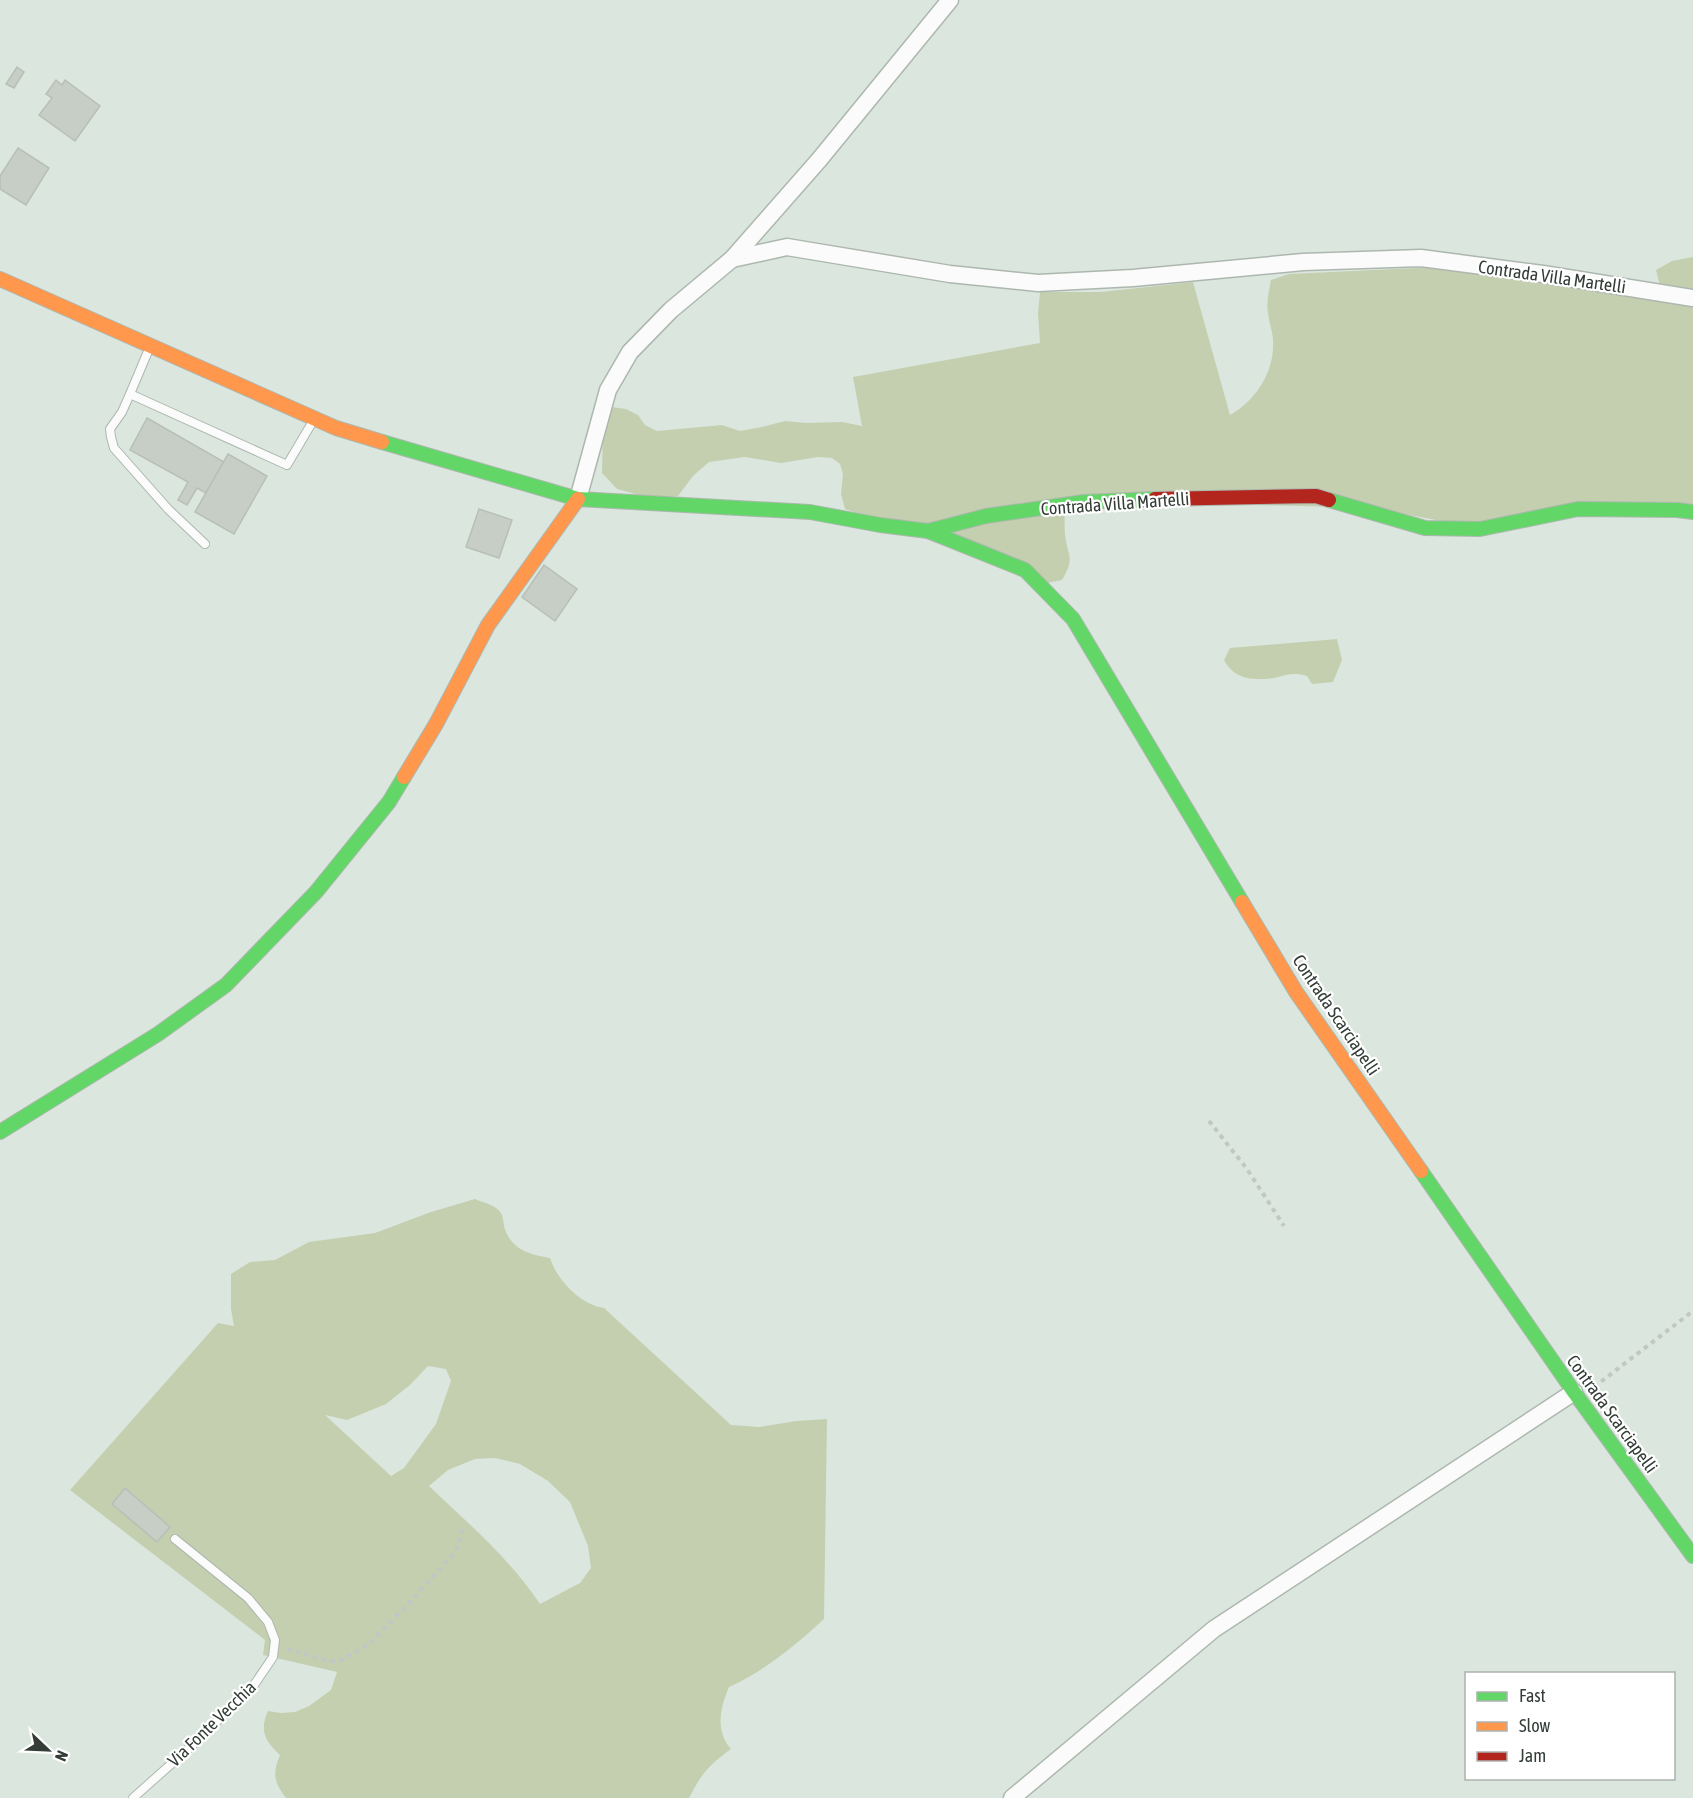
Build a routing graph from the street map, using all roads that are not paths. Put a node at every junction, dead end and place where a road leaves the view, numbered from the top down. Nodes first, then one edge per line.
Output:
1 (950, 0) edge
2 (732, 258) junction
3 (0, 279) edge
4 (1693, 298) edge
5 (151, 346) junction
6 (130, 394) junction
7 (314, 418) junction
8 (578, 499) junction
9 (1693, 512) edge
10 (928, 531) junction
11 (206, 544) dead end
12 (0, 1132) edge
13 (1576, 1395) junction
14 (175, 1539) dead end
15 (1693, 1556) edge
16 (133, 1798) edge
17 (1012, 1798) edge

1 - 2 street, Contrada Villa Martelli
2 - 4 street, Contrada Villa Martelli
2 - 8 street, Contrada Villa Martelli
3 - 5 street
5 - 6 lane
5 - 7 street
6 - 7 lane
6 - 11 lane
7 - 8 street
8 - 10 street, Contrada Villa Martelli
8 - 12 street
9 - 10 street, Contrada Villa Martelli
10 - 13 street, Contrada Scarciapelli
13 - 15 street, Contrada Scarciapelli
13 - 17 street
14 - 16 lane, Via Fonte Vecchia

